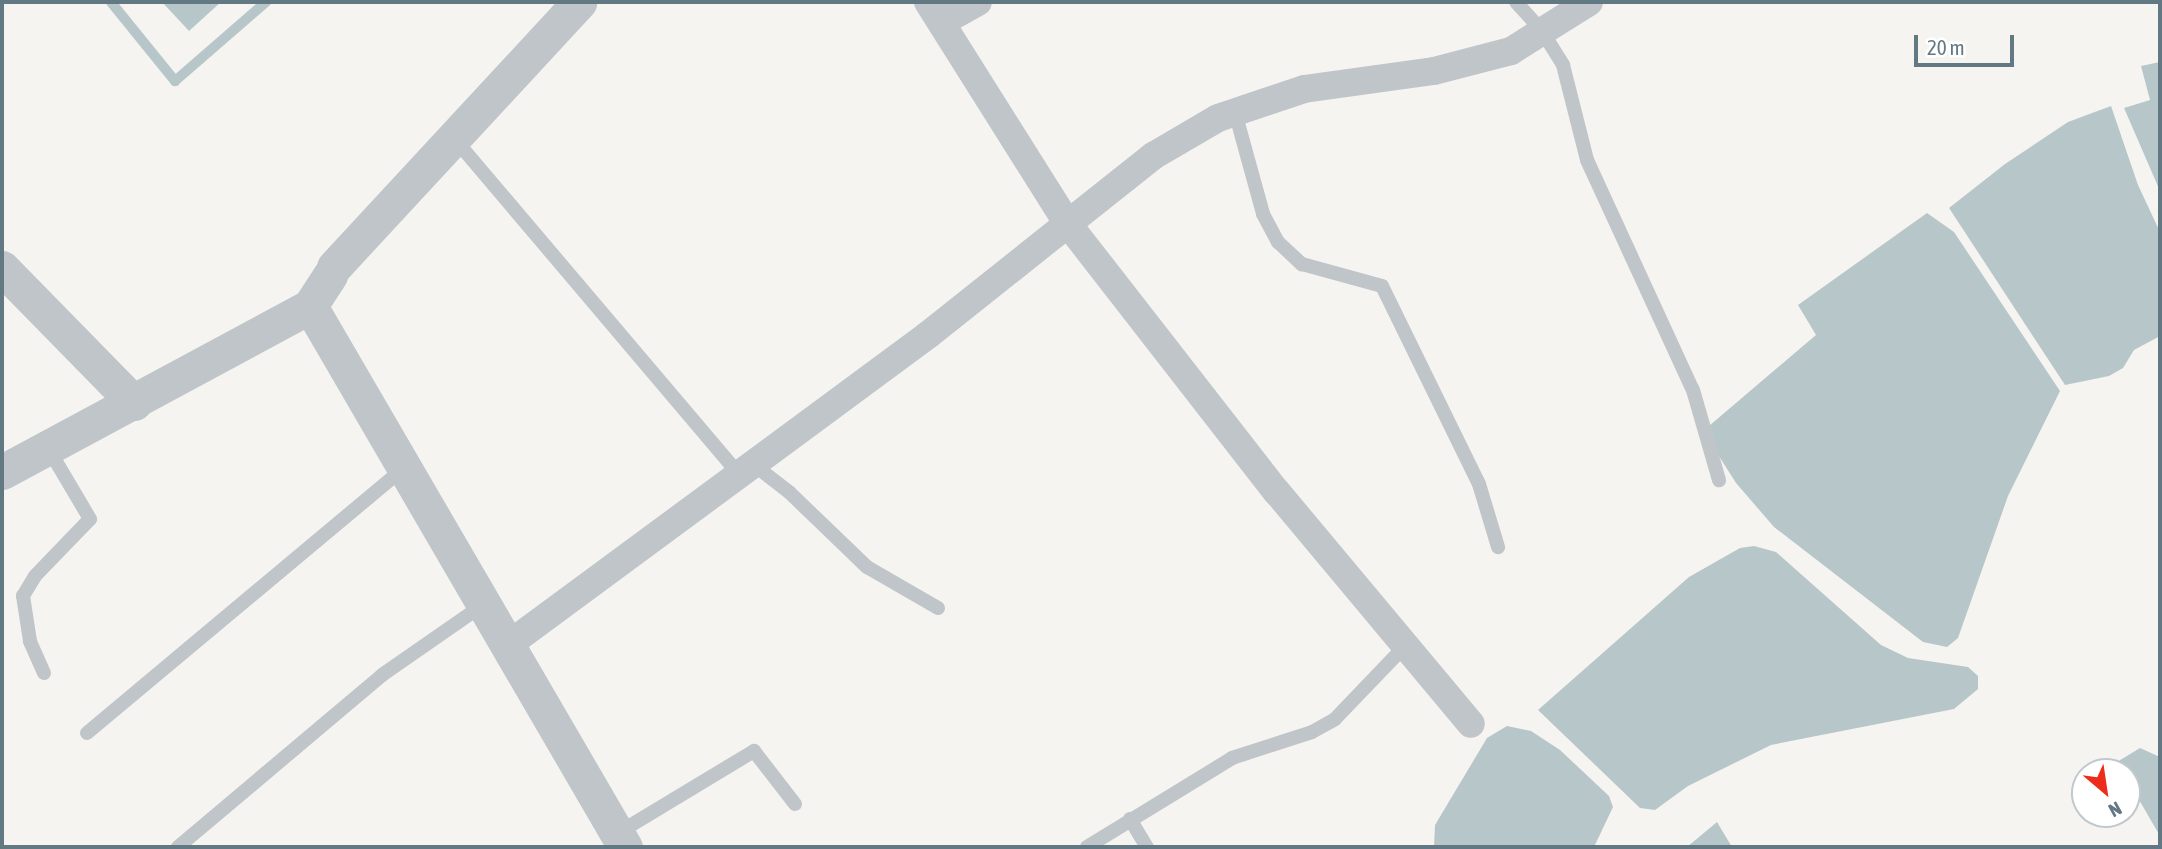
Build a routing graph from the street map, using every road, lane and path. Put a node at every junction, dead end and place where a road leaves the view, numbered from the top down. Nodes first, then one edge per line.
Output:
1 (579, 2) edge
2 (978, 2) edge
3 (1516, 2) edge
4 (1589, 2) edge
5 (935, 12) edge
6 (1542, 31) junction
7 (1235, 112) junction
8 (453, 137) junction
9 (1068, 224) junction
10 (2, 268) edge
11 (310, 306) junction
12 (134, 403) junction
13 (48, 449) junction
14 (405, 467) junction
15 (746, 470) junction
16 (2, 472) edge
17 (1719, 480) dead end
18 (1498, 547) dead end
19 (484, 604) junction
20 (938, 608) dead end
21 (508, 645) junction
22 (1406, 645) junction
23 (44, 673) dead end
24 (1471, 724) dead end
25 (87, 733) dead end
26 (795, 804) dead end
27 (1130, 819) junction
28 (621, 840) edge
29 (178, 847) edge
30 (1087, 847) edge
31 (1147, 847) edge

1 - 8 street
2 - 5 street
3 - 6 lane
4 - 6 street
5 - 9 street
6 - 7 street
6 - 17 lane
7 - 9 street
7 - 18 lane
8 - 11 street
8 - 15 lane
9 - 15 street
9 - 22 street
10 - 12 street
11 - 12 street
11 - 14 street
12 - 13 street
13 - 16 street
13 - 23 lane
14 - 19 street
14 - 25 lane
15 - 20 lane
15 - 21 street
19 - 21 street
19 - 29 lane
21 - 28 street
22 - 24 street
22 - 27 lane
26 - 28 lane
27 - 30 lane
27 - 31 lane

